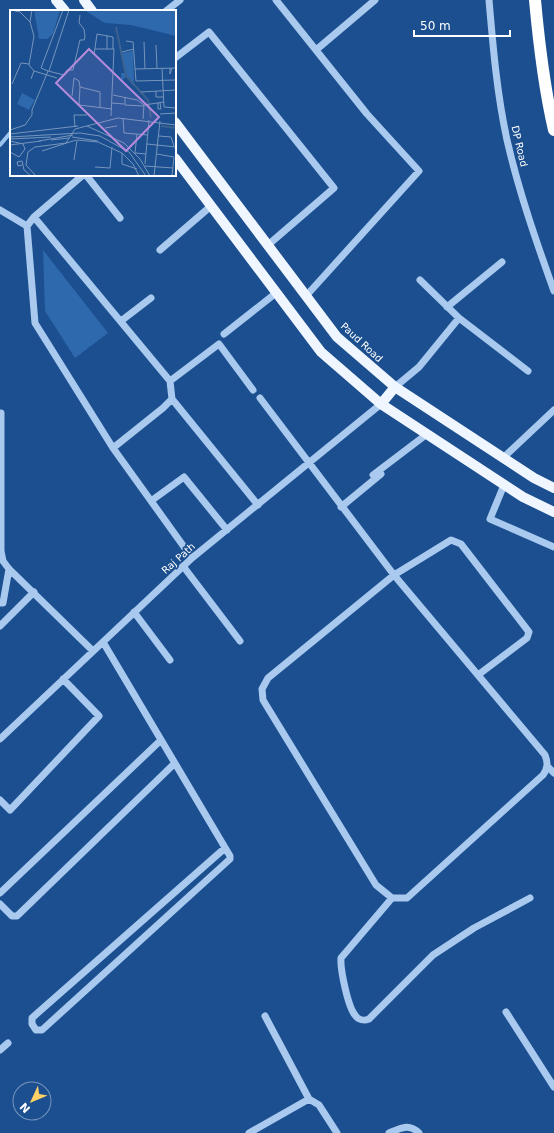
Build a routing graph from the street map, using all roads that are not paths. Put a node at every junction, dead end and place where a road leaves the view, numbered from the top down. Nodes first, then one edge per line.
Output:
1 (56, 0) edge
2 (84, 0) edge
3 (179, 0) edge
4 (276, 0) edge
5 (375, 0) edge
6 (489, 0) edge
7 (535, 0) edge
8 (63, 10) edge
9 (91, 10) edge
10 (167, 10) edge
11 (316, 50) junction
12 (176, 57) edge
13 (554, 130) edge
14 (178, 134) edge
15 (176, 159) edge
16 (82, 176) edge
17 (87, 176) edge
18 (211, 206) junction
19 (0, 210) edge
20 (34, 217) junction
21 (120, 218) dead end
22 (27, 226) junction
23 (268, 245) junction
24 (160, 250) dead end
25 (502, 262) dead end
26 (420, 280) dead end
27 (554, 291) edge
28 (276, 293) junction
29 (306, 296) junction
30 (150, 298) dead end
31 (447, 307) junction
32 (459, 318) junction
33 (121, 322) junction
34 (224, 334) dead end
35 (528, 371) dead end
36 (170, 381) junction
37 (395, 387) junction
38 (253, 390) dead end
39 (260, 398) dead end
40 (172, 399) junction
41 (381, 404) junction
42 (554, 410) edge
43 (1, 412) dead end
44 (427, 434) junction
45 (113, 448) junction
46 (503, 458) junction
47 (310, 463) junction
48 (382, 474) dead end
49 (374, 475) dead end
50 (504, 485) junction
51 (554, 488) edge
52 (151, 501) junction
53 (258, 505) junction
54 (341, 507) junction
55 (554, 512) edge
56 (227, 530) junction
57 (554, 547) edge
58 (192, 558) junction
59 (183, 566) junction
60 (9, 569) junction
61 (394, 575) junction
62 (34, 592) junction
63 (0, 603) edge
64 (134, 612) junction
65 (0, 626) edge
66 (240, 641) dead end
67 (103, 642) junction
68 (93, 651) junction
69 (170, 660) dead end
70 (478, 675) junction
71 (63, 680) junction
72 (0, 739) edge
73 (160, 741) junction
74 (174, 764) junction
75 (548, 766) junction
76 (554, 772) edge
77 (0, 800) edge
78 (225, 848) junction
79 (0, 893) edge
80 (392, 898) junction
81 (530, 898) dead end
82 (0, 904) edge
83 (506, 1012) dead end
84 (265, 1016) dead end
85 (8, 1043) dead end
86 (0, 1050) edge
87 (554, 1087) edge
88 (309, 1099) junction
89 (249, 1133) edge
90 (337, 1133) edge
91 (389, 1133) edge
92 (419, 1133) edge

1 - 8 main road
2 - 9 main road
3 - 10 street
4 - 11 street
5 - 11 street
6 - 27 street, DP Road
7 - 13 highway
11 - 29 street
12 - 23 street
14 - 23 main road, Paud Road
15 - 18 main road
16 - 20 street
17 - 21 street
18 - 24 street
18 - 28 main road
19 - 22 street
20 - 22 street
20 - 33 street
22 - 45 street
23 - 29 main road, Paud Road
25 - 31 street
26 - 31 street
28 - 34 street
28 - 41 main road
29 - 37 main road, Paud Road
30 - 33 street
31 - 32 street
32 - 35 street
32 - 37 street
33 - 36 street
36 - 38 street
36 - 40 street
37 - 41 main road
37 - 46 main road, Paud Road
39 - 47 street
40 - 45 street
40 - 53 street
41 - 44 main road
41 - 47 street, Raj Path
42 - 46 street
43 - 60 street
44 - 49 street
44 - 50 main road
45 - 52 street
46 - 51 main road, Paud Road
47 - 53 street, Raj Path
47 - 54 street
48 - 54 street
50 - 55 main road
50 - 57 street
52 - 56 street
52 - 58 street
53 - 56 street, Raj Path
54 - 61 street
56 - 58 street, Raj Path
58 - 59 street, Raj Path
59 - 64 street, Raj Path
59 - 66 street
60 - 62 street
60 - 63 street
61 - 70 street
61 - 70 street
61 - 80 street
62 - 65 street
62 - 68 street
64 - 67 street, Raj Path
64 - 69 street
67 - 68 street, Raj Path
67 - 73 street
68 - 71 street, Raj Path
70 - 75 street
71 - 72 street, Raj Path
71 - 77 street
73 - 74 street
73 - 79 street
74 - 78 street
74 - 82 street
75 - 76 street
75 - 80 street
78 - 78 street
80 - 81 street
83 - 87 street
84 - 88 street
85 - 86 street
88 - 89 street
88 - 90 street
91 - 92 street

